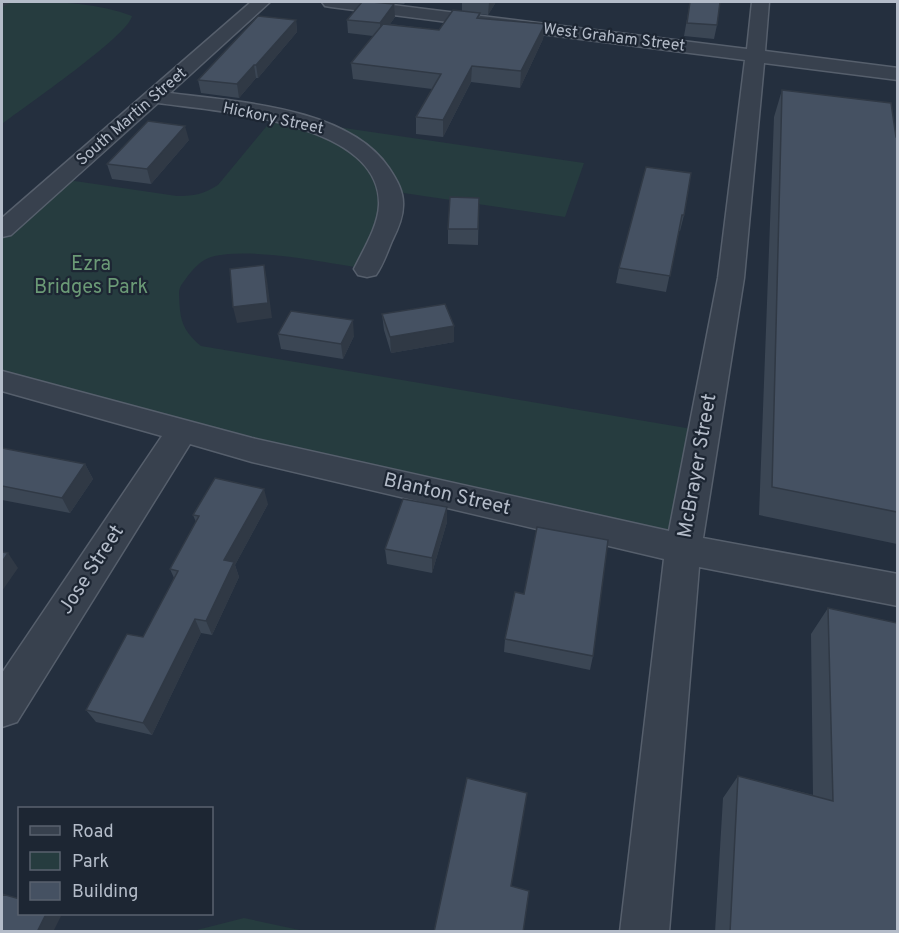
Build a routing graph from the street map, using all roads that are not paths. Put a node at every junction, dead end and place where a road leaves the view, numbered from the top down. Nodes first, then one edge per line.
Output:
1 (261, 2) edge
2 (330, 2) edge
3 (761, 2) edge
4 (755, 56) junction
5 (897, 74) edge
6 (155, 97) junction
7 (2, 230) edge
8 (367, 269) dead end
9 (2, 381) edge
10 (182, 431) junction
11 (683, 549) junction
12 (897, 590) edge
13 (2, 708) edge
14 (644, 932) edge

1 - 6 street, South Martin Street
2 - 4 street, West Graham Street
3 - 4 street, McBrayer Street
4 - 5 street, West Graham Street
4 - 11 street, McBrayer Street
6 - 7 street, South Martin Street
6 - 8 street, Hickory Street
9 - 10 street, Blanton Street
10 - 11 street, Blanton Street
10 - 13 street, Jose Street
11 - 12 street, Blanton Street
11 - 14 street, McBrayer Street

